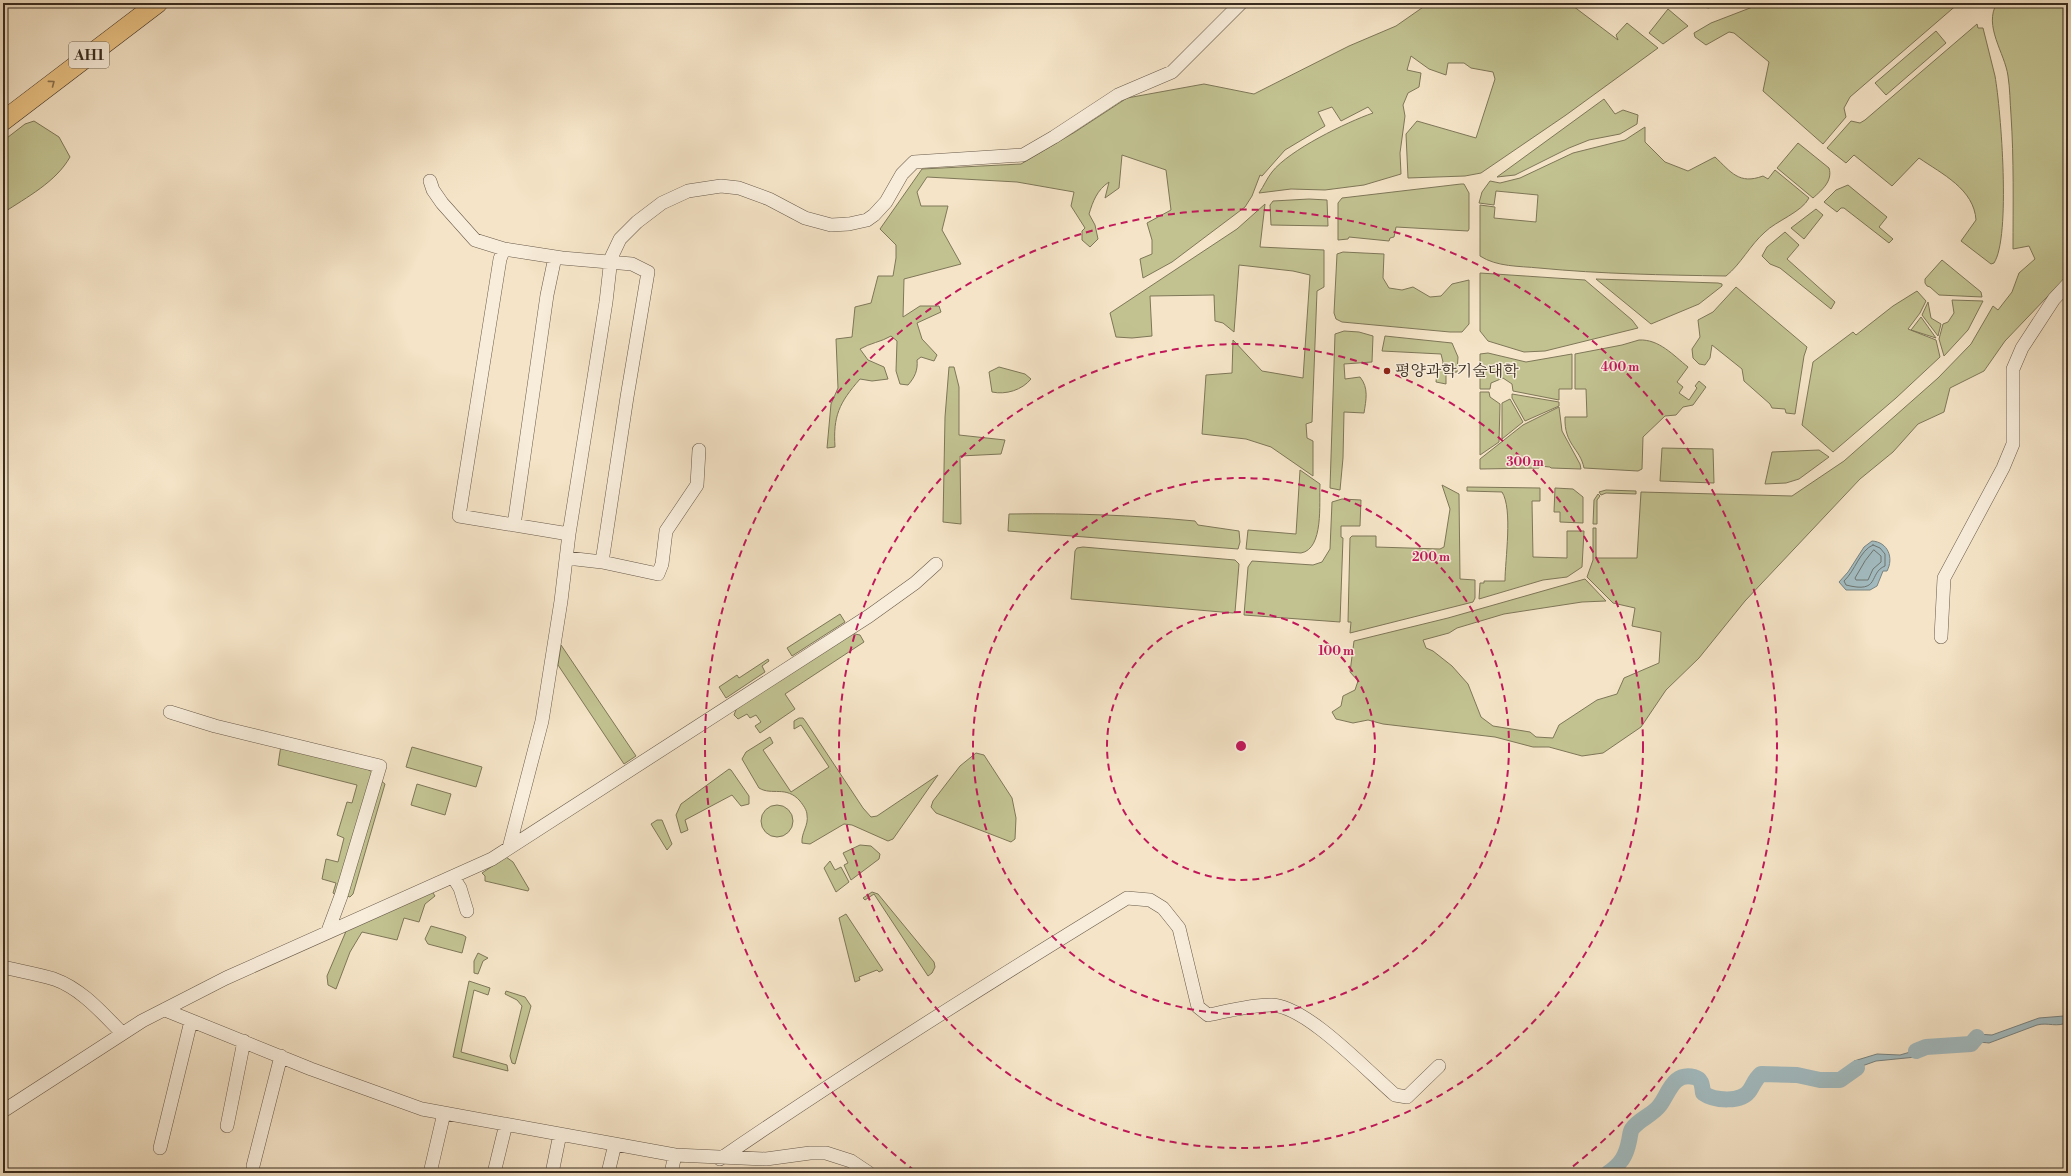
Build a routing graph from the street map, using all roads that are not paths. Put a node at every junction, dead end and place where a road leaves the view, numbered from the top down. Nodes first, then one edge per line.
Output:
1 (137, 3) edge
2 (158, 3) edge
3 (1241, 3) edge
4 (3, 104) edge
5 (3, 121) edge
6 (430, 181) dead end
7 (504, 249) junction
8 (555, 257) junction
9 (610, 262) junction
10 (2068, 284) edge
11 (699, 450) dead end
12 (514, 525) junction
13 (569, 534) junction
14 (567, 558) junction
15 (602, 562) junction
16 (936, 564) dead end
17 (1941, 637) dead end
18 (170, 712) dead end
19 (509, 848) junction
20 (453, 877) junction
21 (467, 911) dead end
22 (328, 931) junction
23 (3, 967) edge
24 (165, 1010) junction
25 (191, 1021) junction
26 (122, 1033) junction
27 (244, 1041) junction
28 (281, 1056) junction
29 (1439, 1066) dead end
30 (3, 1111) edge
31 (444, 1113) junction
32 (506, 1124) junction
33 (228, 1126) dead end
34 (560, 1134) junction
35 (615, 1144) junction
36 (160, 1148) dead end
37 (720, 1158) junction
38 (253, 1166) dead end
39 (674, 1167) edge
40 (430, 1173) edge
41 (494, 1173) edge
42 (552, 1173) edge
43 (608, 1173) edge
44 (869, 1173) edge

1 - 4 highway, AH1
5 -> 2 highway, AH1
3 - 9 street
6 - 7 street
7 - 8 street
7 - 12 street
8 - 9 street
8 - 12 street
9 - 13 street
9 - 15 street
10 - 17 street
11 - 15 street
12 - 13 street
13 - 14 street
14 - 15 street
14 - 19 street
16 - 19 street
18 - 22 street
19 - 20 street
20 - 21 street
20 - 22 street
22 - 24 street
23 - 26 street
24 - 25 street
24 - 26 street
25 - 27 street
25 - 36 street
26 - 30 street
27 - 28 street
27 - 33 street
28 - 31 street
28 - 38 street
29 - 37 street
31 - 32 street
31 - 40 street
32 - 34 street
32 - 41 street
34 - 35 street
34 - 42 street
35 - 39 street
35 - 43 street
37 - 39 street
37 - 44 street

